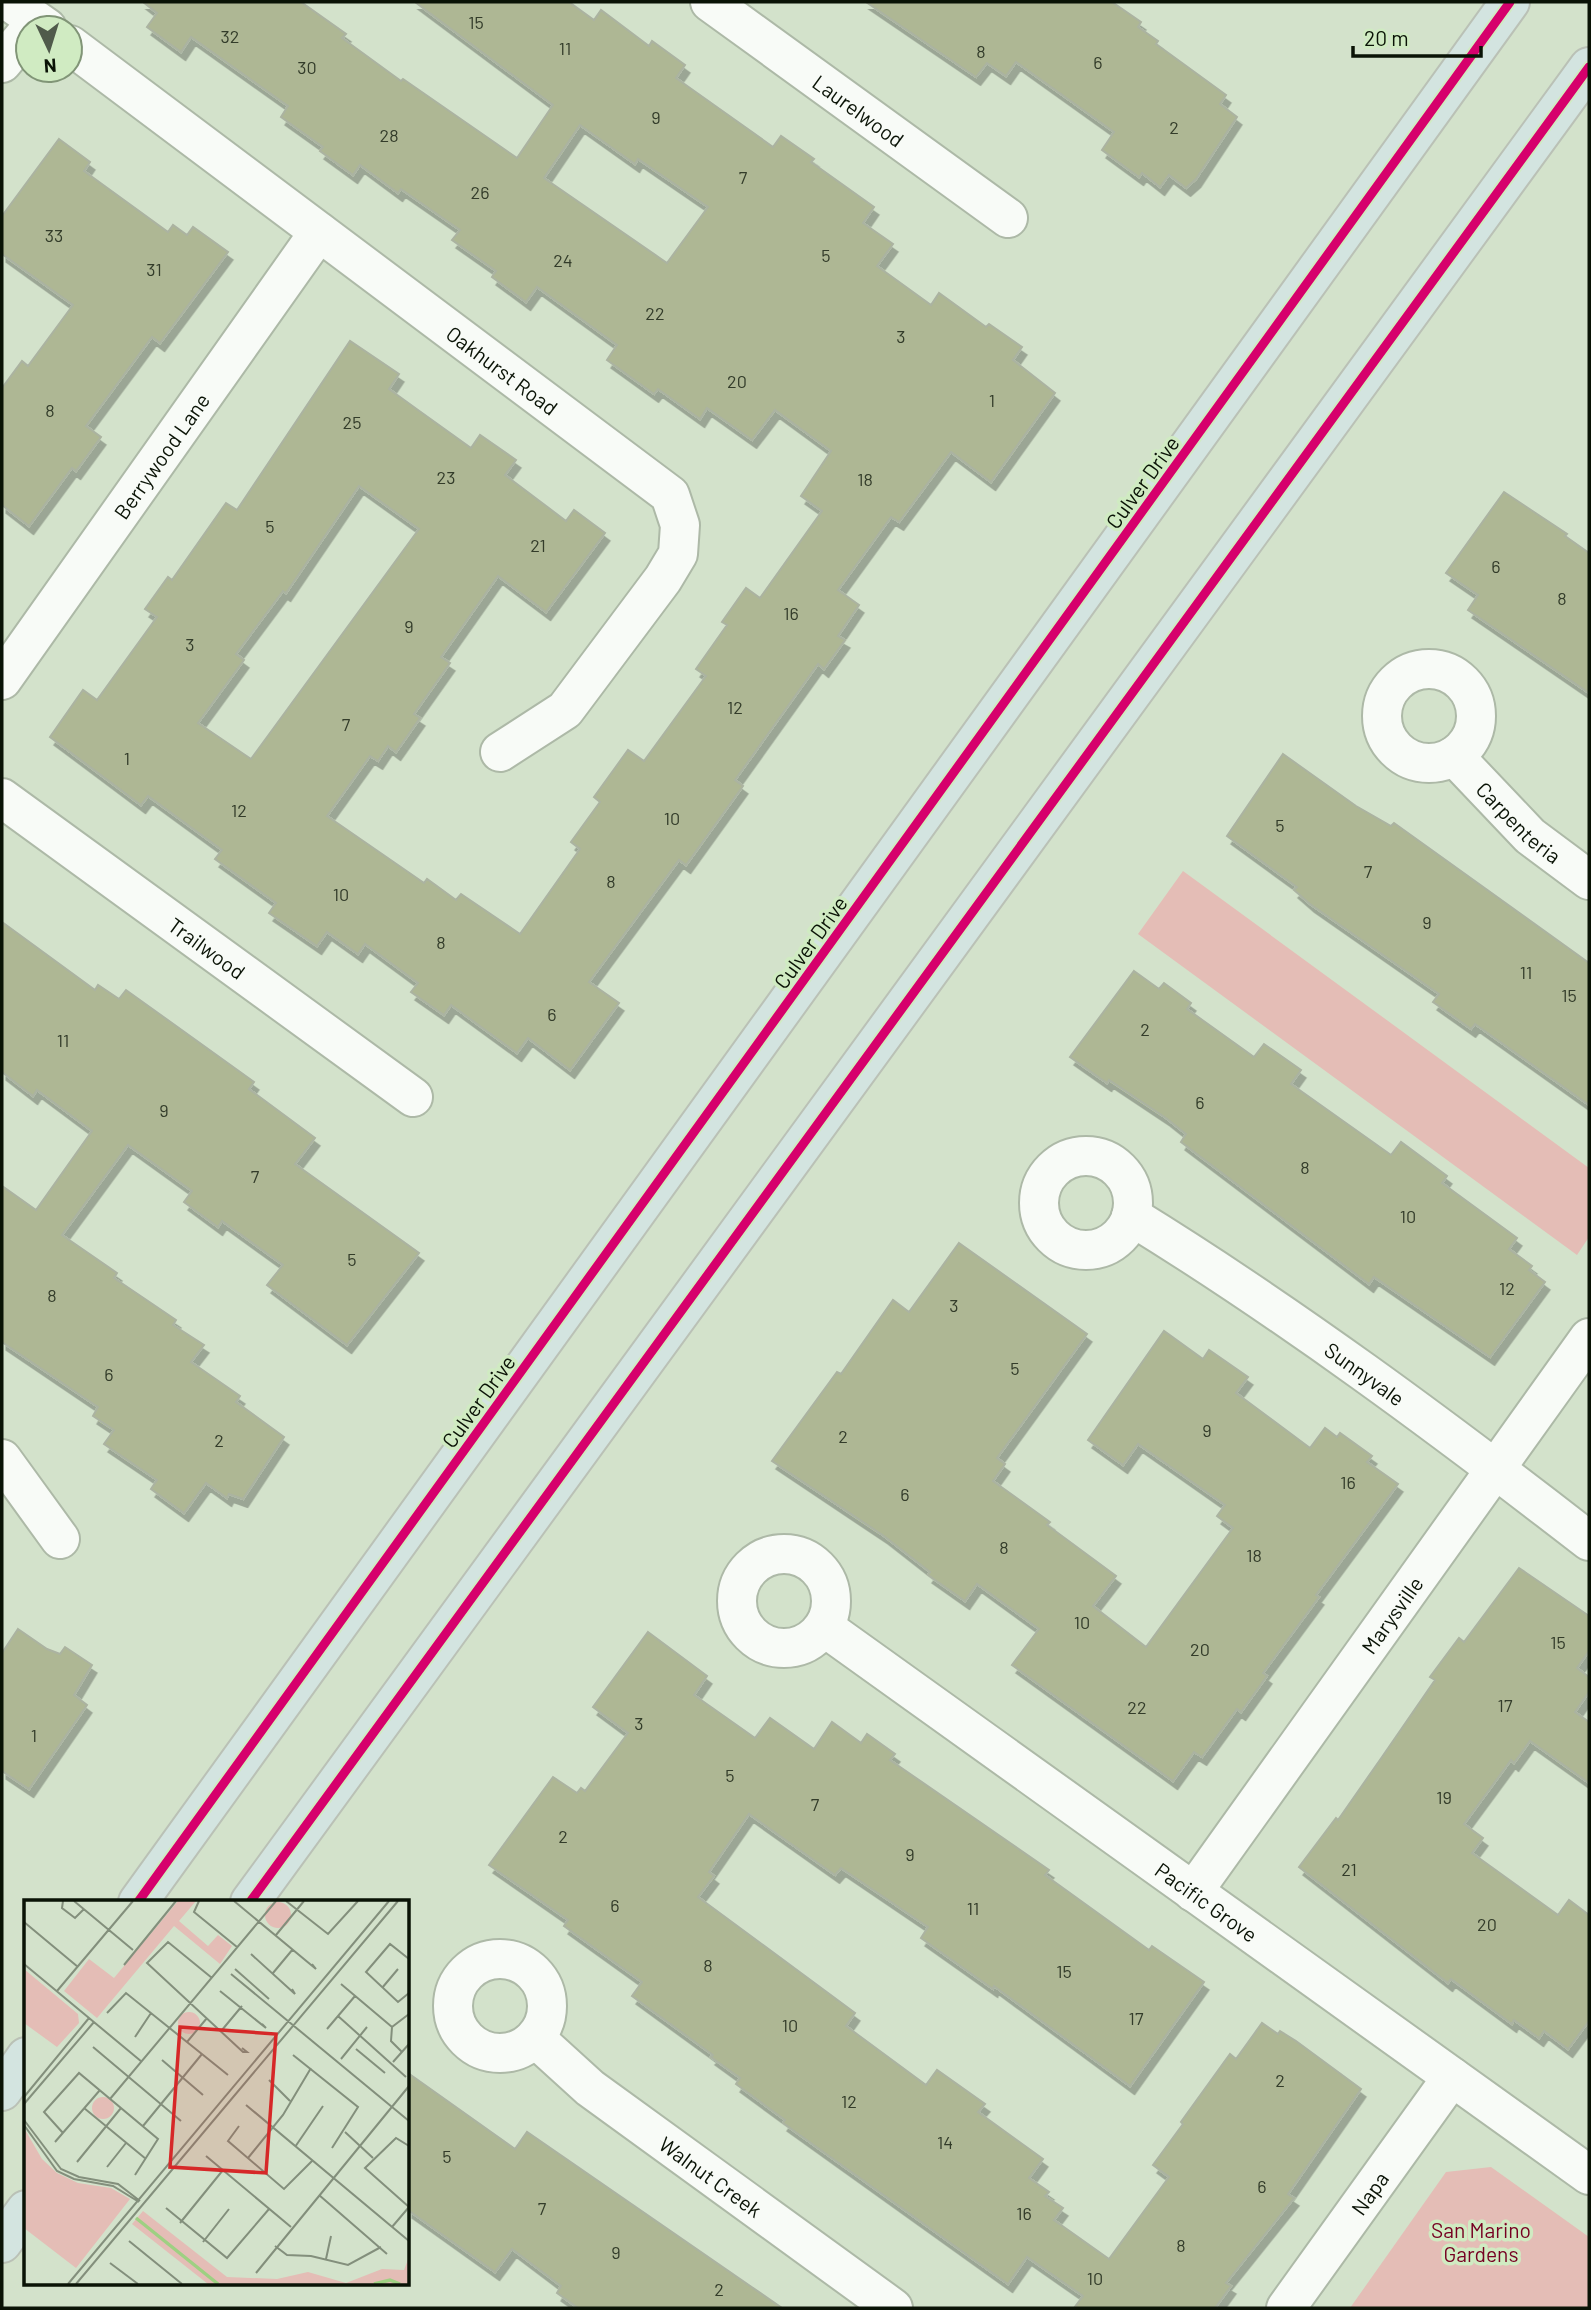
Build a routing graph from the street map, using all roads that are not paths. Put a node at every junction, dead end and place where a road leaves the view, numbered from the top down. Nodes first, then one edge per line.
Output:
1 (1510, 2) edge
2 (716, 4) edge
3 (14, 46) edge
4 (84, 56) edge
5 (2, 63) edge
6 (1589, 67) edge
7 (1008, 218) dead end
8 (319, 232) junction
9 (2, 680) edge
10 (500, 752) dead end
11 (1454, 756) dead end
12 (2, 798) edge
13 (1589, 880) edge
14 (414, 1097) dead end
15 (1131, 1216) dead end
16 (1589, 1338) edge
17 (2, 1459) edge
18 (1496, 1469) junction
19 (60, 1539) dead end
20 (1589, 1541) edge
21 (824, 1627) dead end
22 (1194, 1892) junction
23 (139, 1900) edge
24 (251, 1900) edge
25 (535, 2038) dead end
26 (24, 2060) edge
27 (1452, 2077) junction
28 (2, 2091) edge
29 (1589, 2175) edge
30 (24, 2213) edge
31 (2, 2243) edge
32 (889, 2307) edge
33 (1286, 2308) edge

1 - 23 main road, Culver Drive
2 - 7 street, Laurelwood
3 - 5 street
4 - 8 street, Oakhurst Road
6 - 24 main road
8 - 9 street, Berrywood Lane
8 - 10 street, Oakhurst Road
11 - 13 street, Carpenteria
12 - 14 street, Trailwood
15 - 18 street, Sunnyvale
16 - 18 street, Marysville
17 - 19 street
18 - 20 street, Sunnyvale
18 - 22 street, Marysville
21 - 22 street, Pacific Grove
22 - 27 street, Pacific Grove
25 - 32 street, Walnut Creek
26 - 28 main road
27 - 29 street, Pacific Grove
27 - 33 street, Napa
30 - 31 main road

